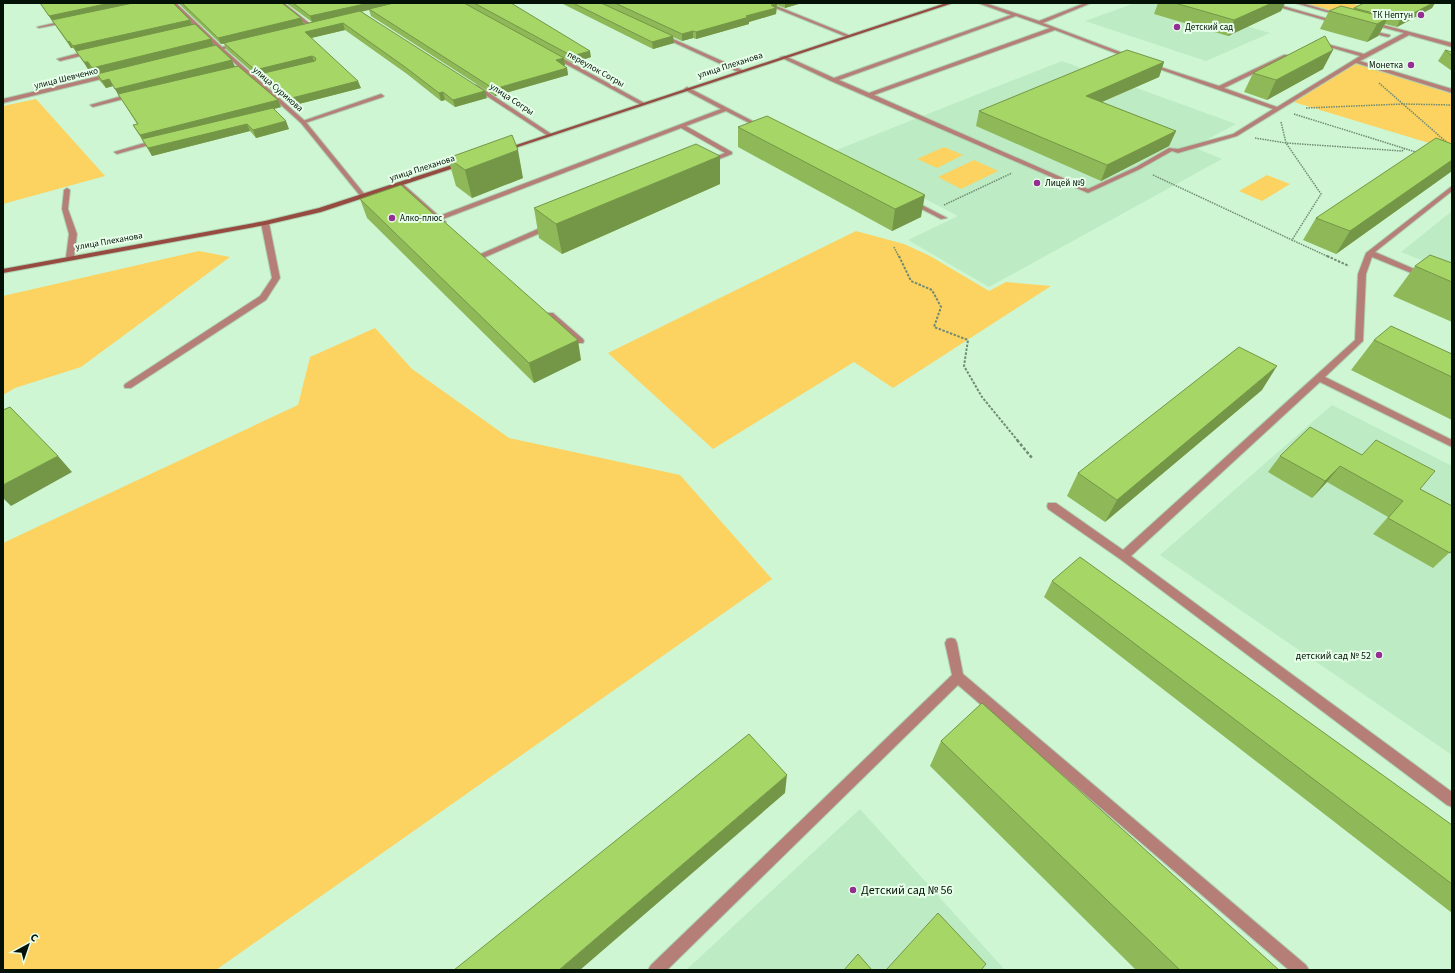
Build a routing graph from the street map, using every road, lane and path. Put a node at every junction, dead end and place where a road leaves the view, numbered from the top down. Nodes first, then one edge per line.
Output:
1 (173, 3) edge
2 (281, 3) edge
3 (765, 3) edge
4 (951, 3) edge
5 (980, 3) edge
6 (1089, 3) edge
7 (1267, 3) edge
8 (1297, 3) edge
9 (1015, 15) junction
10 (1347, 16) edge
11 (76, 20) edge
12 (1369, 22) edge
13 (1038, 23) junction
14 (319, 24) edge
15 (1343, 24) edge
16 (311, 26) junction
17 (39, 27) dead end
18 (198, 28) junction
19 (304, 28) edge
20 (1055, 28) junction
21 (190, 30) edge
22 (1365, 30) edge
23 (657, 32) edge
24 (1410, 33) junction
25 (849, 36) junction
26 (1388, 36) dead end
27 (243, 43) edge
28 (1309, 45) edge
29 (1452, 45) edge
30 (220, 48) junction
31 (98, 50) edge
32 (547, 52) edge
33 (1295, 52) edge
34 (197, 54) edge
35 (1364, 56) junction
36 (783, 57) junction
37 (60, 59) dead end
38 (1136, 59) edge
39 (1355, 60) junction
40 (1144, 62) edge
41 (242, 70) junction
42 (234, 71) edge
43 (740, 71) junction
44 (120, 73) edge
45 (263, 78) edge
46 (255, 80) junction
47 (833, 80) junction
48 (470, 83) edge
49 (687, 89) junction
50 (1218, 89) junction
51 (1452, 91) edge
52 (137, 94) edge
53 (868, 95) junction
54 (381, 96) dead end
55 (3, 101) edge
56 (643, 104) junction
57 (1403, 104) junction
58 (92, 105) dead end
59 (1452, 106) edge
60 (288, 109) junction
61 (726, 109) junction
62 (1278, 110) junction
63 (280, 111) dead end
64 (303, 122) junction
65 (681, 126) junction
66 (768, 130) edge
67 (550, 134) junction
68 (1235, 135) junction
69 (163, 140) edge
70 (1286, 143) junction
71 (1452, 147) edge
72 (1405, 148) junction
73 (117, 152) dead end
74 (498, 152) edge
75 (1420, 153) edge
76 (468, 162) edge
77 (701, 165) edge
78 (1029, 165) junction
79 (1159, 178) dead end
80 (401, 185) junction
81 (1452, 188) edge
82 (67, 190) dead end
83 (364, 197) junction
84 (908, 201) edge
85 (940, 207) dead end
86 (438, 218) junction
87 (943, 218) dead end
88 (265, 223) junction
89 (554, 226) edge
90 (448, 228) edge
91 (1292, 240) junction
92 (894, 247) dead end
93 (1370, 253) junction
94 (480, 256) edge
95 (70, 258) junction
96 (3, 271) edge
97 (1362, 271) junction
98 (1432, 278) edge
99 (545, 311) edge
100 (580, 341) dead end
101 (1319, 378) junction
102 (128, 386) dead end
103 (1452, 444) edge
104 (1032, 458) dead end
105 (1052, 506) dead end
106 (1124, 556) junction
107 (951, 643) dead end
108 (958, 677) junction
109 (1452, 800) edge
110 (656, 970) edge
111 (1301, 970) edge

1 - 18 street, улица Сурикова
2 - 16 street
3 - 25 street
4 - 25 main road, улица Плеханова
5 - 9 street
6 - 13 street
7 - 15 street
8 - 10 street
9 - 13 street
9 - 47 street
11 - 17 street
12 - 24 street
13 - 20 street
14 - 16 street
16 - 19 street
18 - 21 street
18 - 30 street, улица Сурикова
20 - 38 street
20 - 53 street
22 - 26 street
23 - 43 street
24 - 29 street
24 - 35 street
25 - 36 main road, улица Плеханова
27 - 30 street
28 - 35 street
30 - 34 street
30 - 41 street, улица Сурикова
31 - 37 street
32 - 56 street, переулок Согры
33 - 50 street
35 - 39 street
36 - 43 main road, улица Плеханова
36 - 47 street
39 - 51 street
39 - 57 path
39 - 62 street
40 - 50 street
41 - 42 street
41 - 46 street, улица Сурикова
43 - 49 main road, улица Плеханова
44 - 55 street, улица Шевченко
45 - 46 street
46 - 60 street, улица Сурикова
47 - 53 street
48 - 67 street, улица Согры
49 - 56 main road, улица Плеханова
49 - 61 street
50 - 62 street
52 - 58 street
53 - 78 street
54 - 64 street
56 - 67 main road, улица Плеханова
57 - 59 path
57 - 62 path
57 - 71 path
60 - 63 street
60 - 64 street, улица Сурикова
61 - 65 street
61 - 66 street
62 - 68 street
62 - 70 path
62 - 72 path
64 - 83 street, улица Сурикова
65 - 77 street
65 - 86 street
67 - 74 main road, улица Плеханова
68 - 70 path
68 - 78 street
69 - 73 street
70 - 72 path
70 - 91 path
72 - 75 path
76 - 80 main road, улица Плеханова
78 - 85 path
79 - 91 path
80 - 83 main road, улица Плеханова
80 - 86 street
81 - 93 street
82 - 95 street
83 - 88 main road, улица Плеханова
84 - 87 street
86 - 90 street
88 - 95 main road, улица Плеханова
88 - 102 street
89 - 94 street
91 - 97 path
92 - 104 path
93 - 97 street
93 - 98 street
95 - 96 main road, улица Плеханова
97 - 101 street
99 - 100 street
101 - 103 street
101 - 106 street
105 - 106 street
106 - 109 street
107 - 108 street
108 - 110 street
108 - 111 street

